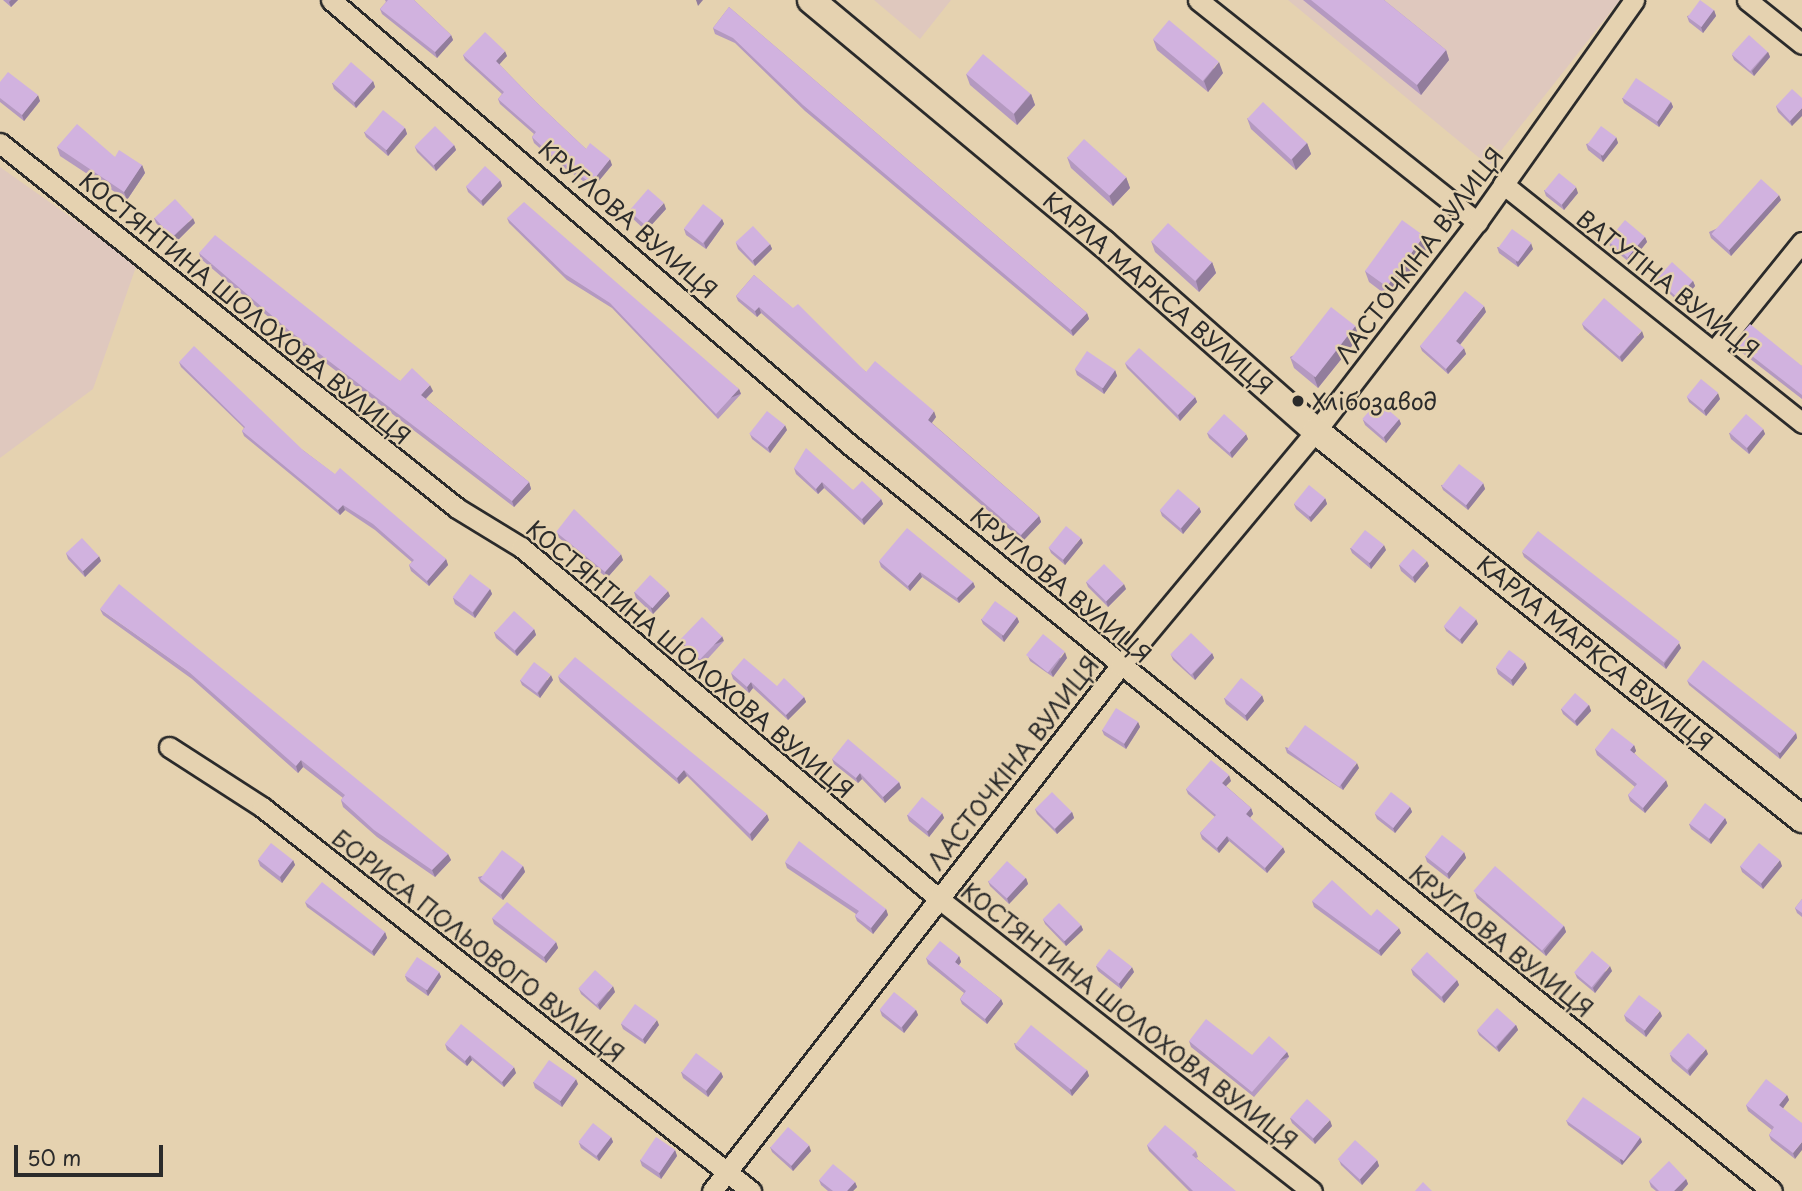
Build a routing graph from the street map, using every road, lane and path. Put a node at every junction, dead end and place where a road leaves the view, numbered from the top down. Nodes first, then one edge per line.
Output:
1 (331, 0) edge
2 (810, 0) edge
3 (1198, 0) edge
4 (1634, 0) edge
5 (1747, 0) edge
6 (1802, 44) edge
7 (0, 143) edge
8 (1503, 184) junction
9 (1477, 222) junction
10 (1802, 242) edge
11 (1714, 351) junction
12 (1802, 423) edge
13 (1316, 431) junction
14 (1120, 666) junction
15 (169, 747) dead end
16 (1802, 819) edge
17 (938, 898) junction
18 (726, 1172) junction
19 (712, 1191) edge
20 (751, 1191) edge
21 (1312, 1191) edge
22 (1773, 1191) edge

1 - 14 street, КРУГЛОВА ВУЛИЦЯ
2 - 13 street, КАРЛА МАРКСА ВУЛИЦЯ
3 - 9 street
4 - 8 street, ЛАСТОЧКІНА ВУЛИЦЯ
5 - 6 street
7 - 17 street, КОСТЯНТИНА ШОЛОХОВА ВУЛИЦЯ
8 - 9 street, ЛАСТОЧКІНА ВУЛИЦЯ
8 - 11 street, ВАТУТІНА ВУЛИЦЯ
9 - 13 street, ЛАСТОЧКІНА ВУЛИЦЯ
10 - 11 street
11 - 12 street, ВАТУТІНА ВУЛИЦЯ
13 - 14 street, ЛАСТОЧКІНА ВУЛИЦЯ
13 - 16 street, КАРЛА МАРКСА ВУЛИЦЯ
14 - 17 street, ЛАСТОЧКІНА ВУЛИЦЯ
14 - 22 street, КРУГЛОВА ВУЛИЦЯ
15 - 18 street, БОРИСА ПОЛЬОВОГО ВУЛИЦЯ
17 - 18 street, ЛАСТОЧКІНА ВУЛИЦЯ
17 - 21 street, КОСТЯНТИНА ШОЛОХОВА ВУЛИЦЯ
18 - 19 street, ЛАСТОЧКІНА ВУЛИЦЯ
18 - 20 street, БОРИСА ПОЛЬОВОГО ВУЛИЦЯ

